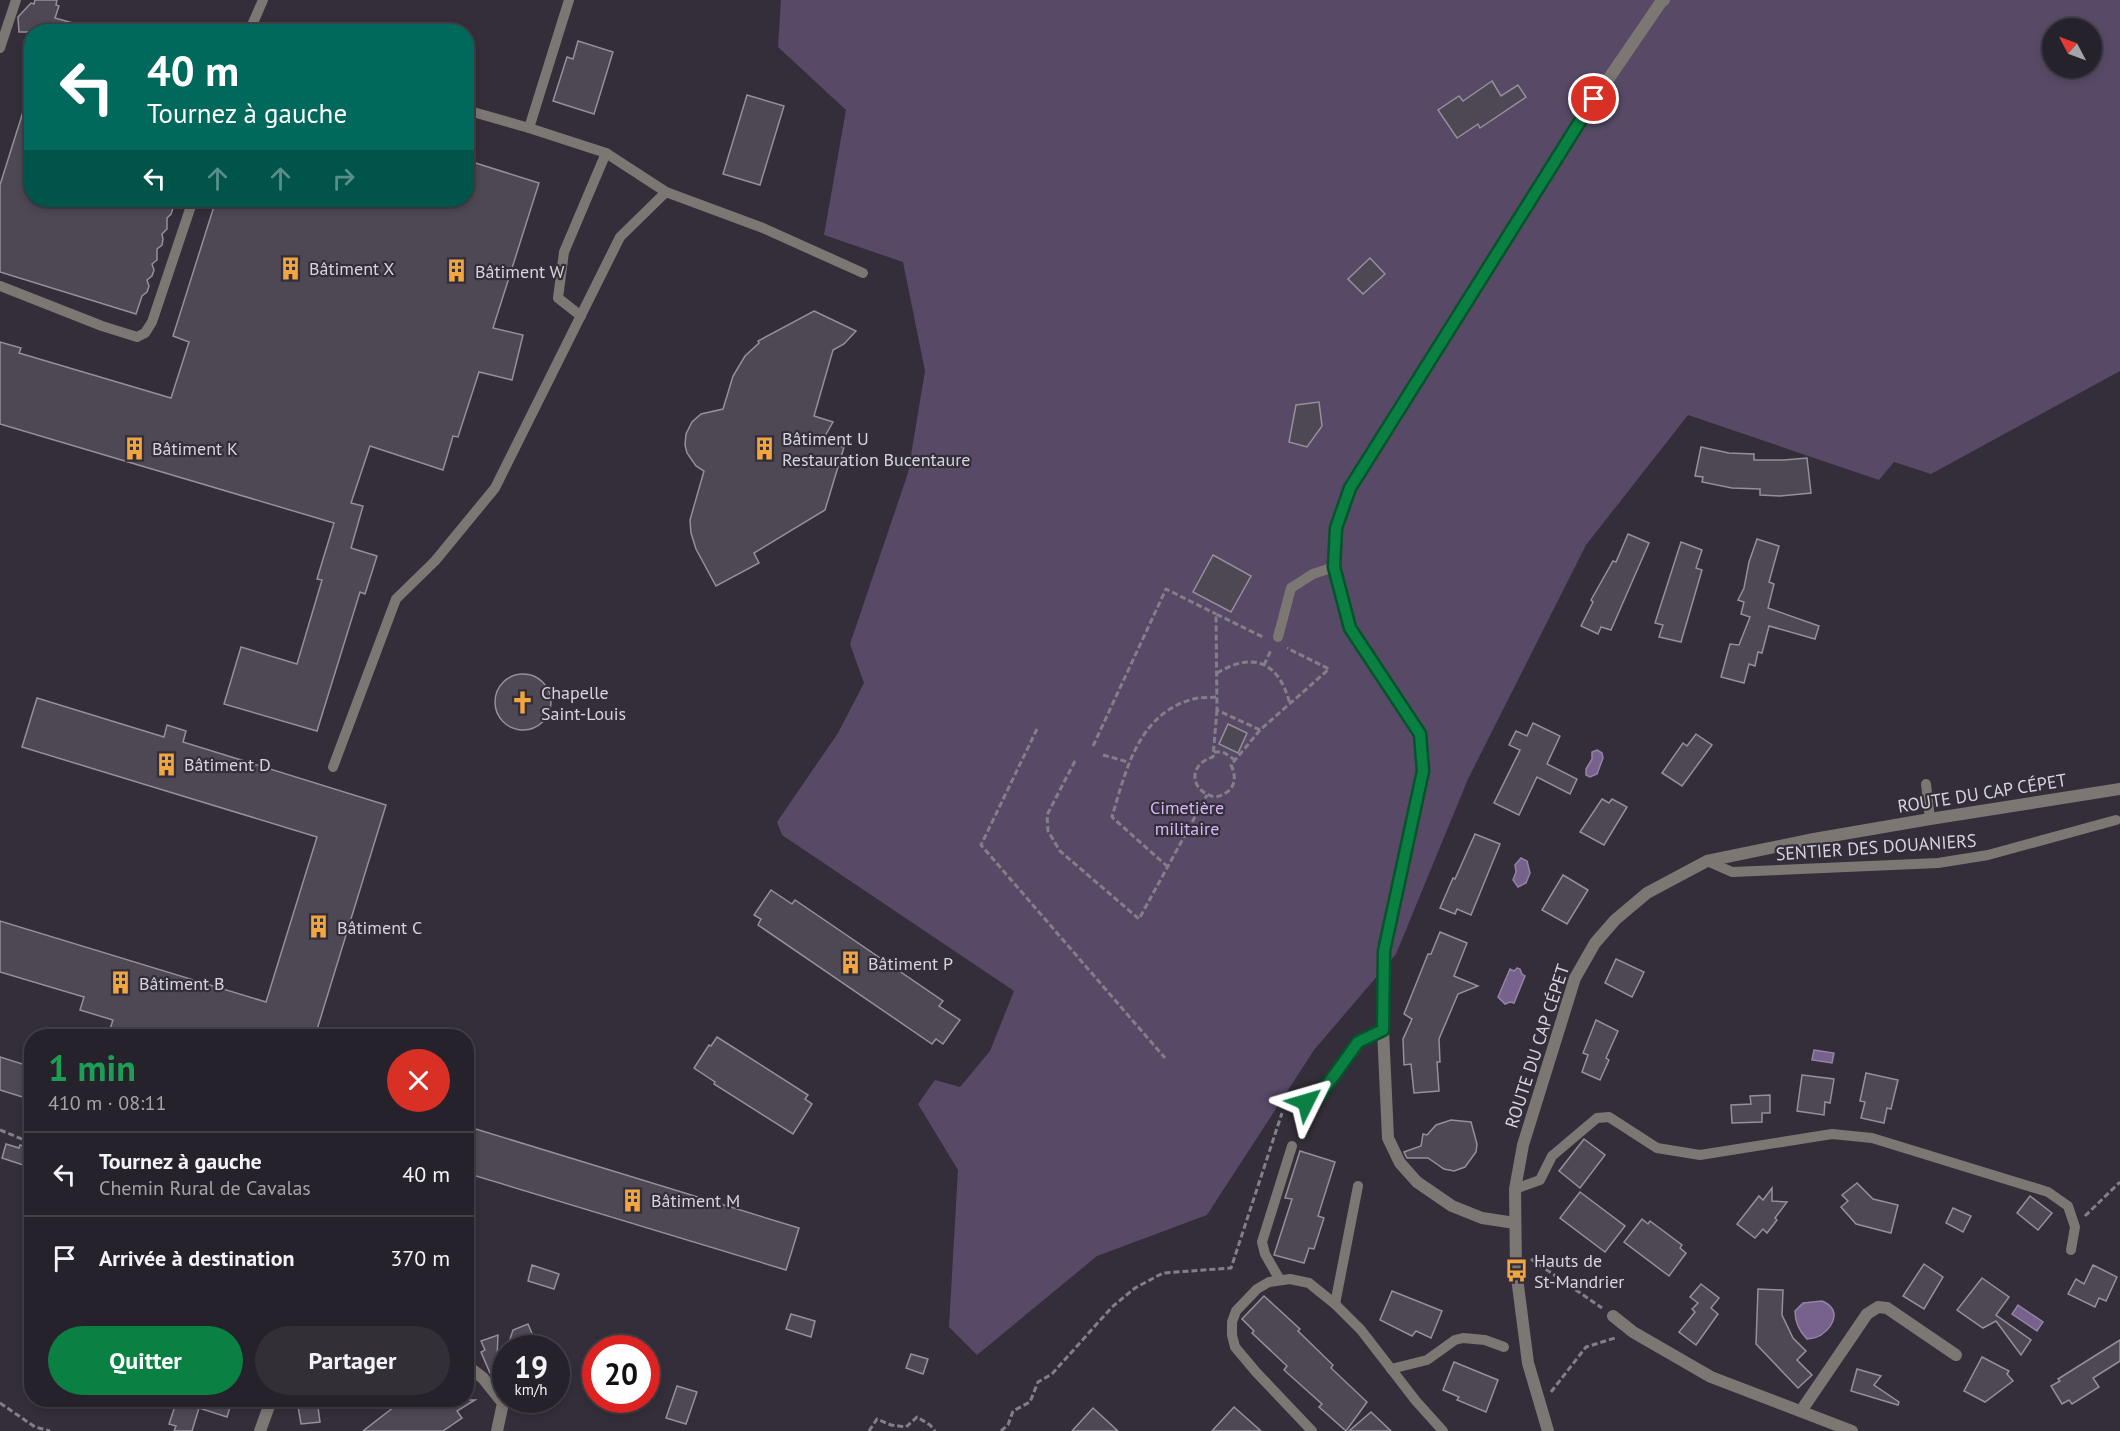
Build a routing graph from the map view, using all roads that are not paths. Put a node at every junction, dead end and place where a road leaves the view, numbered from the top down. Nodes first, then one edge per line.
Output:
1 (16, 0) edge
2 (263, 0) edge
3 (569, 0) edge
4 (1664, 0) edge
5 (252, 24) edge
6 (0, 48) edge
7 (474, 112) edge
8 (529, 128) junction
9 (606, 153) junction
10 (666, 192) junction
11 (191, 207) edge
12 (863, 273) dead end
13 (0, 286) edge
14 (581, 316) junction
15 (1334, 567) junction
16 (1281, 642) road end
17 (333, 767) dead end
18 (1926, 784) dead end
19 (2120, 789) edge
20 (1930, 819) junction
21 (2116, 820) dead end
22 (1707, 861) junction
23 (1383, 1030) junction
24 (1286, 1101) road end
25 (1292, 1146) dead end
26 (1358, 1186) dead end
27 (1515, 1189) junction
28 (1515, 1223) junction
29 (2071, 1250) dead end
30 (1280, 1280) junction
31 (1335, 1304) junction
32 (1613, 1316) road end
33 (1504, 1347) dead end
34 (1956, 1355) dead end
35 (1391, 1369) junction
36 (474, 1371) edge
37 (474, 1374) edge
38 (483, 1378) junction
39 (269, 1407) edge
40 (1801, 1411) junction
41 (260, 1431) edge
42 (497, 1431) edge
43 (1312, 1431) edge
44 (1443, 1431) edge
45 (1548, 1431) edge
46 (1852, 1431) edge

1 - 6 lane
2 - 5 lane
3 - 8 lane
4 - 15 street
7 - 8 lane
8 - 9 lane
9 - 10 lane
9 - 14 lane
10 - 12 lane
10 - 14 lane
11 - 13 lane
14 - 17 lane
15 - 16 lane
15 - 23 street
18 - 20 lane
19 - 20 street, ROUTE DU CAP CÉPET
20 - 22 street, ROUTE DU CAP CÉPET
21 - 22 lane, SENTIER DES DOUANIERS
22 - 27 street, ROUTE DU CAP CÉPET
23 - 24 lane
23 - 28 street
25 - 30 lane
26 - 31 lane
27 - 28 street, ROUTE DU CAP CÉPET
27 - 29 lane
28 - 45 street, ROUTE DU CAP CÉPET
30 - 31 lane
30 - 43 lane
31 - 35 lane
32 - 40 street
33 - 35 lane
34 - 40 street
35 - 44 lane
36 - 38 street
37 - 38 street
38 - 42 street
39 - 41 street
40 - 46 street

